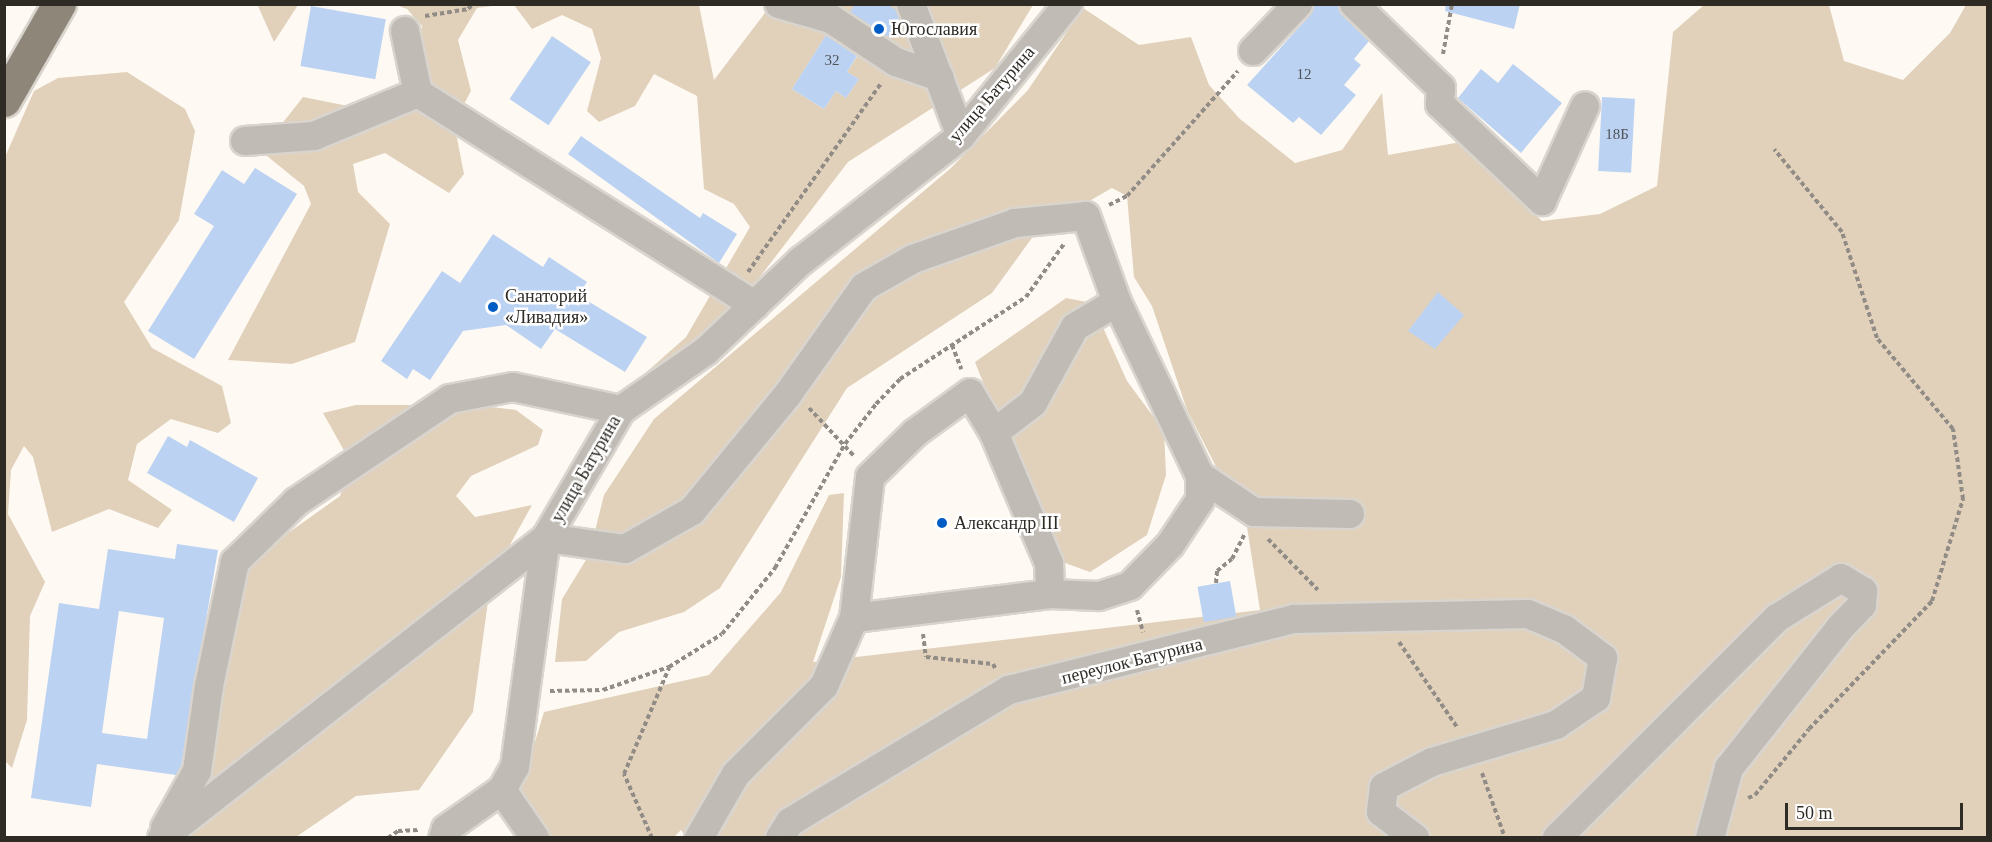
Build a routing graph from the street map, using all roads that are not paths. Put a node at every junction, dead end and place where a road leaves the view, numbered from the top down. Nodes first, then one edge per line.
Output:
1 (59, 4) edge
2 (779, 4) edge
3 (911, 4) edge
4 (1068, 4) edge
5 (1298, 4) edge
6 (1354, 4) edge
7 (405, 31) road end
8 (1254, 51) road end
9 (939, 77) junction
10 (418, 93) junction
11 (4, 100) edge
12 (1585, 106) dead end
13 (961, 136) junction
14 (245, 141) dead end
15 (744, 299) junction
16 (1117, 302) junction
17 (621, 410) junction
18 (994, 433) junction
19 (1200, 476) junction
20 (1350, 514) dead end
21 (546, 538) junction
22 (1050, 594) junction
23 (854, 618) junction
24 (502, 790) junction
25 (161, 837) edge
26 (443, 837) edge
27 (535, 837) edge
28 (699, 837) edge
29 (780, 837) edge
30 (1414, 837) edge
31 (1557, 837) edge
32 (1710, 837) edge

1 - 11 main road
2 - 9 street
3 - 9 street
4 - 13 street, улица Батурина
5 - 8 street
6 - 12 street
7 - 10 street
9 - 13 street
10 - 14 street
10 - 15 street
13 - 15 street, улица Батурина
15 - 17 street, улица Батурина
16 - 18 street
16 - 19 street
16 - 21 street
17 - 21 street, улица Батурина
17 - 25 street
18 - 22 street
18 - 23 street
19 - 20 street
19 - 22 street
21 - 24 street
21 - 25 street, улица Батурина
22 - 23 street
23 - 28 street
24 - 26 street
24 - 27 street
29 - 30 street, переулок Батурина
31 - 32 street

